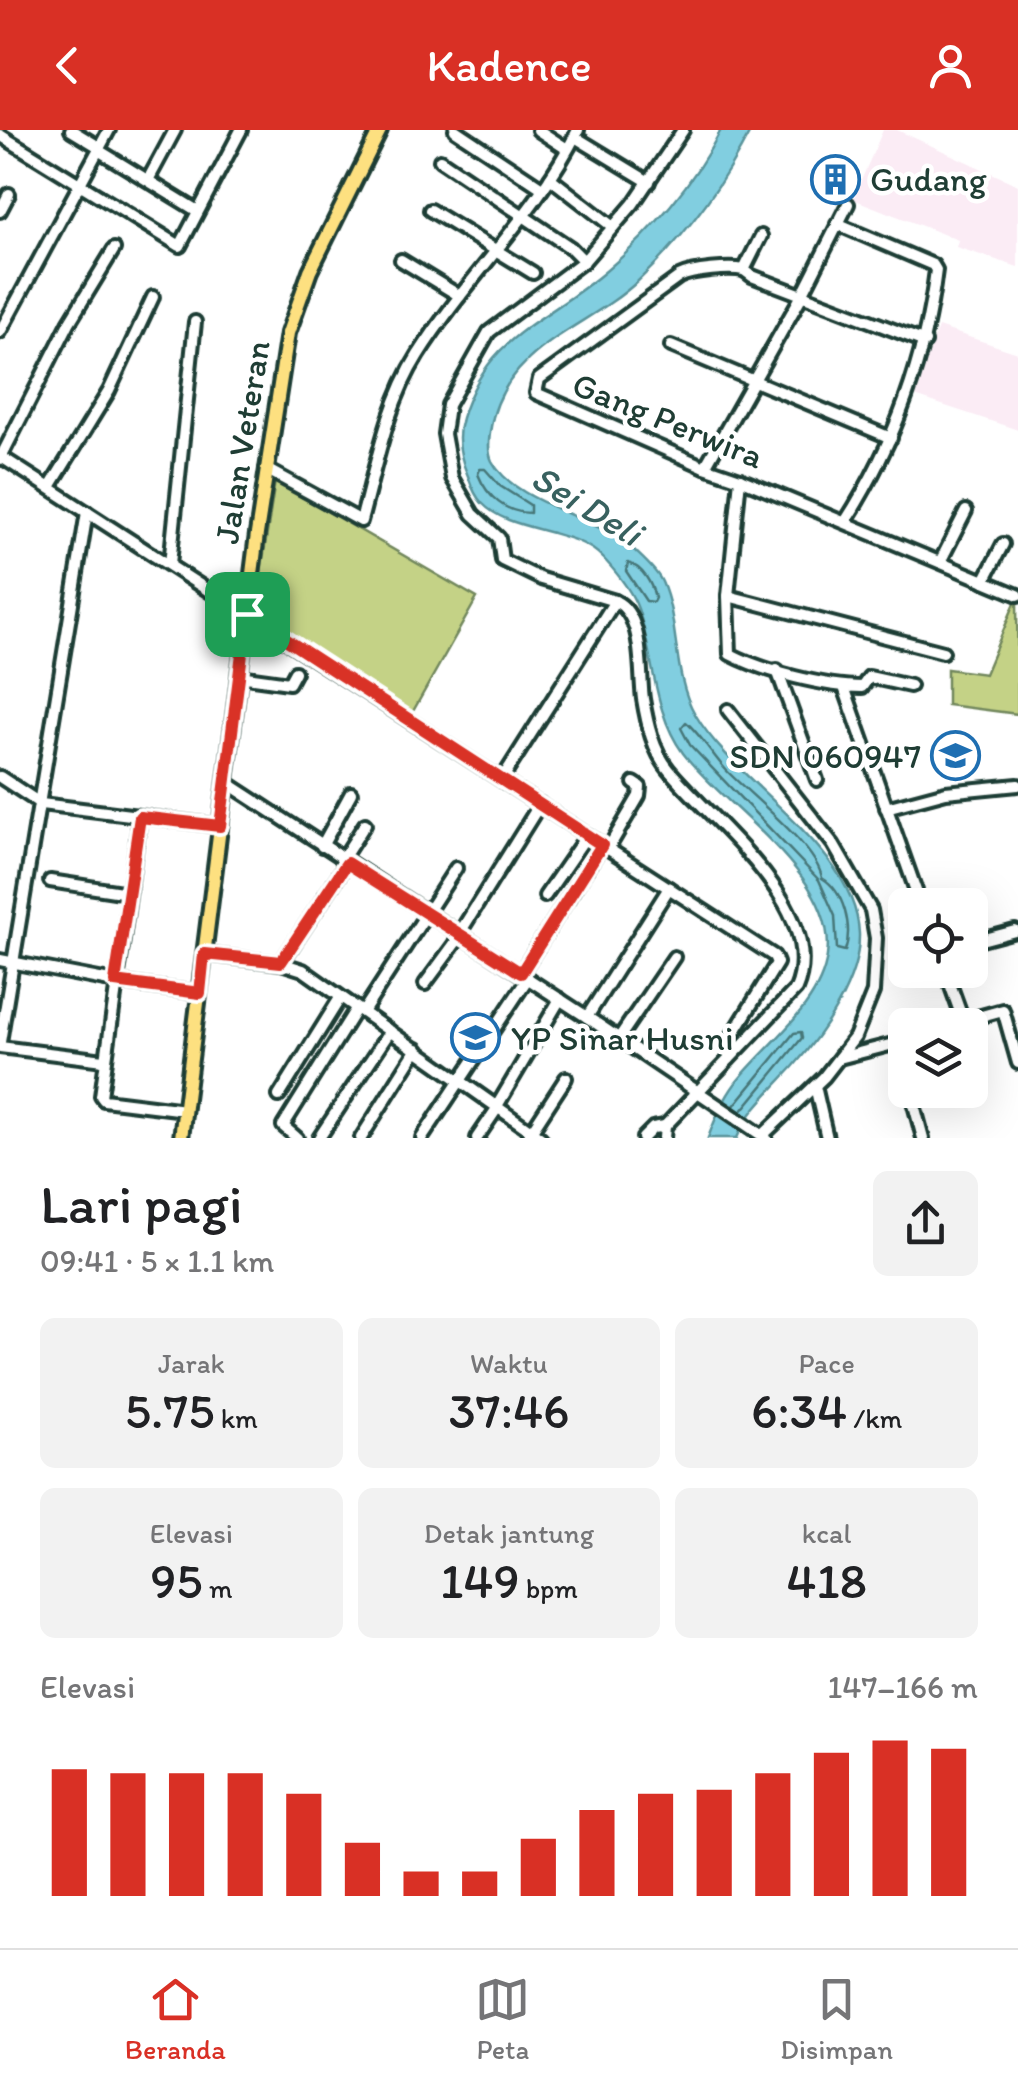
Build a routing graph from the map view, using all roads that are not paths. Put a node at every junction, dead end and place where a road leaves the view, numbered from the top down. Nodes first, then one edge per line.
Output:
1 (71, 130) edge
2 (109, 130) edge
3 (176, 130) edge
4 (241, 130) edge
5 (380, 130) edge
6 (455, 130) edge
7 (538, 130) edge
8 (683, 130) edge
9 (576, 133) edge
10 (0, 135) edge
11 (99, 149) junction
12 (567, 149) junction
13 (440, 160) dead end
14 (148, 180) junction
15 (649, 182) junction
16 (546, 183) junction
17 (78, 186) junction
18 (10, 194) dead end
19 (848, 204) dead end
20 (196, 210) junction
21 (430, 210) dead end
22 (0, 211) edge
23 (523, 216) junction
24 (838, 224) junction
25 (614, 227) junction
26 (762, 236) dead end
27 (497, 248) junction
28 (114, 249) dead end
29 (401, 260) dead end
30 (584, 261) junction
31 (744, 270) junction
32 (533, 273) dead end
33 (460, 296) junction
34 (801, 296) junction
35 (153, 297) dead end
36 (195, 322) dead end
37 (0, 332) edge
38 (926, 342) junction
39 (671, 346) dead end
40 (755, 382) junction
41 (890, 438) junction
42 (0, 457) edge
43 (706, 468) junction
44 (266, 469) junction
45 (740, 479) junction
46 (50, 487) junction
47 (966, 511) dead end
48 (87, 512) junction
49 (845, 522) junction
50 (1002, 544) dead end
51 (940, 562) junction
52 (170, 564) junction
53 (984, 580) junction
54 (1018, 595) edge
55 (728, 596) junction
56 (616, 601) junction
57 (247, 614) junction
58 (943, 652) dead end
59 (777, 670) junction
60 (295, 672) dead end
61 (239, 676) junction
62 (844, 686) junction
63 (910, 686) dead end
64 (728, 710) dead end
65 (0, 778) edge
66 (502, 779) junction
67 (817, 780) dead end
68 (226, 782) junction
69 (634, 783) dead end
70 (1018, 785) edge
71 (351, 794) dead end
72 (42, 804) junction
73 (540, 804) junction
74 (886, 808) junction
75 (140, 817) junction
76 (365, 824) dead end
77 (220, 826) junction
78 (587, 835) junction
79 (322, 846) junction
80 (605, 847) junction
81 (344, 861) junction
82 (456, 868) dead end
83 (50, 881) dead end
84 (668, 888) junction
85 (915, 888) edge
86 (128, 894) junction
87 (545, 896) dead end
88 (426, 913) junction
89 (1015, 931) dead end
90 (460, 935) junction
91 (988, 938) edge
92 (204, 954) junction
93 (674, 957) dead end
94 (0, 960) edge
95 (281, 962) junction
96 (13, 966) junction
97 (525, 976) junction
98 (115, 982) junction
99 (425, 984) dead end
100 (200, 993) junction
101 (340, 998) junction
102 (560, 999) junction
103 (359, 1010) junction
104 (988, 1014) edge
105 (587, 1017) junction
106 (390, 1031) junction
107 (620, 1038) junction
108 (0, 1045) edge
109 (888, 1045) edge
110 (417, 1049) junction
111 (838, 1058) junction
112 (729, 1059) junction
113 (104, 1060) junction
114 (1018, 1063) edge
115 (566, 1078) dead end
116 (461, 1080) junction
117 (815, 1086) junction
118 (696, 1092) junction
119 (279, 1096) dead end
120 (498, 1106) junction
121 (915, 1108) edge
122 (185, 1110) junction
123 (665, 1132) edge
124 (761, 1134) edge
125 (533, 1136) edge
126 (182, 1138) edge
127 (297, 1138) edge
128 (319, 1138) edge
129 (361, 1138) edge
130 (422, 1138) edge
131 (477, 1138) edge
132 (644, 1138) edge
133 (827, 1138) edge
134 (923, 1138) edge

1 - 11 street
2 - 11 street
3 - 14 street
4 - 20 street
5 - 44 main road, Jalan Veteran
6 - 16 street
7 - 12 street
8 - 15 street
9 - 12 street
9 - 15 street
10 - 17 street
11 - 14 street
11 - 17 street
12 - 16 street
13 - 23 street
14 - 20 street
15 - 25 street
16 - 23 street
16 - 25 street
17 - 20 street
17 - 37 street
18 - 22 street
19 - 24 street
21 - 27 street
23 - 27 street
23 - 30 street
24 - 34 street
24 - 38 street
25 - 30 street
26 - 31 street
27 - 32 street
27 - 33 street
28 - 42 street
29 - 33 street
30 - 56 street
31 - 34 street
31 - 43 street, Gang Perwira
33 - 44 street
34 - 38 street
34 - 40 street
35 - 46 street
36 - 52 street
38 - 41 street
39 - 40 street
40 - 41 street
40 - 43 street
41 - 49 street
42 - 46 street
43 - 45 street, Gang Perwira
44 - 57 main road, Jalan Veteran
45 - 49 street, Gang Perwira
45 - 55 street
46 - 48 street
47 - 51 street
48 - 52 street
48 - 72 street
49 - 51 street, Gang Perwira
50 - 53 street
51 - 53 street, Gang Perwira
52 - 57 street
53 - 54 street, Gang Perwira
55 - 58 street
55 - 59 street
56 - 66 street
56 - 112 street
57 - 61 main road, Jalan Veteran
57 - 66 street
59 - 62 street
59 - 67 street
60 - 61 street
61 - 68 main road, Jalan Veteran
62 - 63 street
62 - 74 street
64 - 111 street
65 - 72 street
66 - 73 street
68 - 77 main road, Jalan Veteran
68 - 79 street
69 - 80 street
70 - 74 street
71 - 79 street
72 - 75 street
72 - 96 street
73 - 78 street
73 - 90 street
74 - 85 street
75 - 77 street
75 - 86 street
76 - 81 street
77 - 92 main road, Jalan Veteran
78 - 80 street
78 - 87 street
79 - 81 street
80 - 84 street
80 - 97 street
81 - 88 street
81 - 95 street
82 - 88 street
83 - 86 street
84 - 105 street
84 - 112 street
86 - 98 street
88 - 90 street
88 - 103 street
89 - 91 street
90 - 97 street
90 - 99 street
92 - 95 street
92 - 100 main road, Jalan Veteran
93 - 107 street
94 - 96 street
95 - 101 street
96 - 98 street
96 - 108 street
97 - 102 street
97 - 116 street
98 - 100 street
98 - 113 street
100 - 122 main road, Jalan Veteran
101 - 103 street
101 - 119 street
102 - 105 street
102 - 120 street
103 - 106 street
103 - 127 street
104 - 114 street
105 - 107 street
106 - 110 street
106 - 128 street
107 - 118 street
108 - 113 street
109 - 111 street
110 - 116 street
110 - 129 street
111 - 117 street
112 - 118 street
113 - 122 street
115 - 125 street
116 - 120 street
116 - 130 street
117 - 124 street
117 - 133 street
118 - 123 street
118 - 124 street
120 - 125 street
120 - 131 street
121 - 134 street
122 - 126 main road, Jalan Veteran
123 - 132 street

